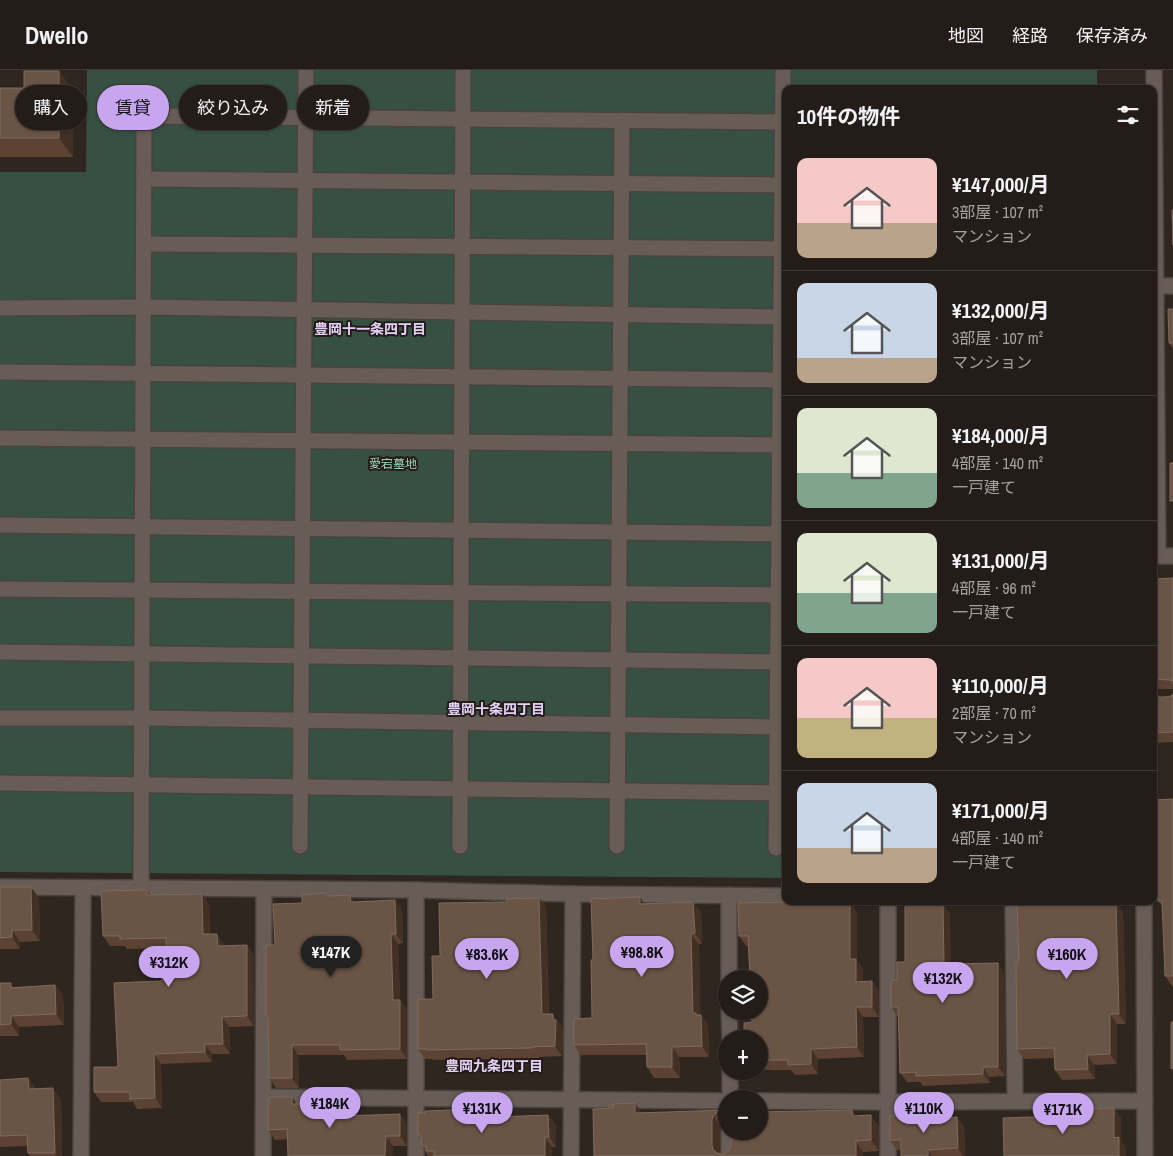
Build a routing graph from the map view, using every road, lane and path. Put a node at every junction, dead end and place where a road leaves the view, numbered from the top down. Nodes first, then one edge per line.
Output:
1 (306, 70) edge
2 (463, 70) edge
3 (783, 70) edge
4 (1154, 70) edge
5 (306, 85) edge
6 (783, 85) edge
7 (1154, 85) edge
8 (297, 117) edge
9 (369, 118) edge
10 (463, 119) junction
11 (622, 120) junction
12 (782, 122) edge
13 (306, 130) edge
14 (144, 179) junction
15 (305, 181) junction
16 (463, 182) junction
17 (621, 184) junction
18 (782, 185) edge
19 (144, 244) junction
20 (304, 245) junction
21 (462, 247) junction
22 (621, 248) junction
23 (782, 249) edge
24 (1157, 286) edge
25 (1173, 286) edge
26 (144, 307) junction
27 (0, 308) edge
28 (304, 309) junction
29 (462, 312) junction
30 (620, 314) junction
31 (782, 317) edge
32 (0, 372) edge
33 (143, 374) junction
34 (303, 375) junction
35 (462, 377) junction
36 (620, 379) junction
37 (782, 380) edge
38 (0, 438) edge
39 (143, 438) junction
40 (303, 440) junction
41 (462, 443) junction
42 (619, 444) junction
43 (782, 445) edge
44 (0, 524) edge
45 (142, 527) junction
46 (302, 528) junction
47 (461, 530) junction
48 (619, 532) junction
49 (782, 534) edge
50 (1157, 540) edge
51 (1166, 556) edge
52 (0, 588) edge
53 (142, 590) junction
54 (302, 591) junction
55 (461, 592) junction
56 (618, 594) junction
57 (782, 595) edge
58 (0, 652) edge
59 (142, 654) junction
60 (301, 656) junction
61 (461, 658) junction
62 (618, 660) junction
63 (782, 662) edge
64 (0, 718) edge
65 (142, 718) junction
66 (301, 720) junction
67 (460, 723) junction
68 (617, 725) junction
69 (782, 727) edge
70 (0, 783) edge
71 (142, 785) junction
72 (300, 787) junction
73 (460, 789) junction
74 (617, 791) junction
75 (782, 793) edge
76 (300, 846) dead end
77 (460, 846) dead end
78 (617, 846) dead end
79 (776, 848) dead end
80 (0, 887) edge
81 (83, 888) junction
82 (141, 888) junction
83 (264, 890) junction
84 (416, 890) junction
85 (573, 894) junction
86 (729, 895) junction
87 (782, 896) edge
88 (888, 905) edge
89 (1012, 905) edge
90 (1144, 905) edge
91 (729, 970) edge
92 (264, 1097) junction
93 (417, 1098) junction
94 (570, 1100) junction
95 (718, 1101) edge
96 (768, 1101) edge
97 (1015, 1101) junction
98 (1145, 1101) junction
99 (888, 1102) junction
100 (729, 1140) edge
101 (81, 1156) edge
102 (263, 1156) edge
103 (416, 1156) edge
104 (571, 1156) edge
105 (729, 1156) edge
106 (888, 1156) edge
107 (1145, 1156) edge

1 - 5 street
2 - 10 street
3 - 6 street
4 - 7 street
8 - 14 street
9 - 10 street
10 - 11 street
10 - 16 street
11 - 12 street
11 - 17 street
13 - 15 street
14 - 15 street
14 - 19 street
15 - 16 street
15 - 20 street
16 - 17 street
16 - 21 street
17 - 18 street
17 - 22 street
19 - 20 street
19 - 26 street
20 - 21 street
20 - 28 street
21 - 22 street
21 - 29 street
22 - 23 street
22 - 30 street
24 - 25 street
26 - 27 street
26 - 28 street
26 - 33 street
28 - 29 street
28 - 34 street
29 - 30 street
29 - 35 street
30 - 31 street
30 - 36 street
32 - 33 street
33 - 34 street
33 - 39 street
34 - 35 street
34 - 40 street
35 - 36 street
35 - 41 street
36 - 37 street
36 - 42 street
38 - 39 street
39 - 40 street
39 - 45 street
40 - 41 street
40 - 46 street
41 - 42 street
41 - 47 street
42 - 43 street
42 - 48 street
44 - 45 street
45 - 46 street
45 - 53 street
46 - 47 street
46 - 54 street
47 - 48 street
47 - 55 street
48 - 49 street
48 - 56 street
50 - 51 street
52 - 53 street
53 - 54 street
53 - 59 street
54 - 55 street
54 - 60 street
55 - 56 street
55 - 61 street
56 - 57 street
56 - 62 street
57 - 63 street
58 - 59 street
59 - 60 street
59 - 65 street
60 - 61 street
60 - 66 street
61 - 62 street
61 - 67 street
62 - 63 street
62 - 68 street
63 - 69 street
64 - 65 street
65 - 66 street
65 - 71 street
66 - 67 street
66 - 72 street
67 - 68 street
67 - 73 street
68 - 69 street
68 - 74 street
69 - 75 street
70 - 71 street
71 - 72 street
71 - 82 street
72 - 73 street
72 - 76 street
73 - 74 street
73 - 77 street
74 - 75 street
74 - 78 street
75 - 79 street
80 - 81 street
81 - 82 street
81 - 101 street
82 - 83 street
83 - 84 street
83 - 92 street
84 - 85 street
84 - 93 street
85 - 86 street
85 - 94 street
86 - 87 street
86 - 91 street
88 - 99 street
89 - 97 street
90 - 98 street
92 - 93 street
92 - 102 street
93 - 94 street
93 - 103 street
94 - 95 street
94 - 104 street
96 - 99 street
97 - 98 street
97 - 99 street
98 - 107 street
99 - 106 street
100 - 105 street

